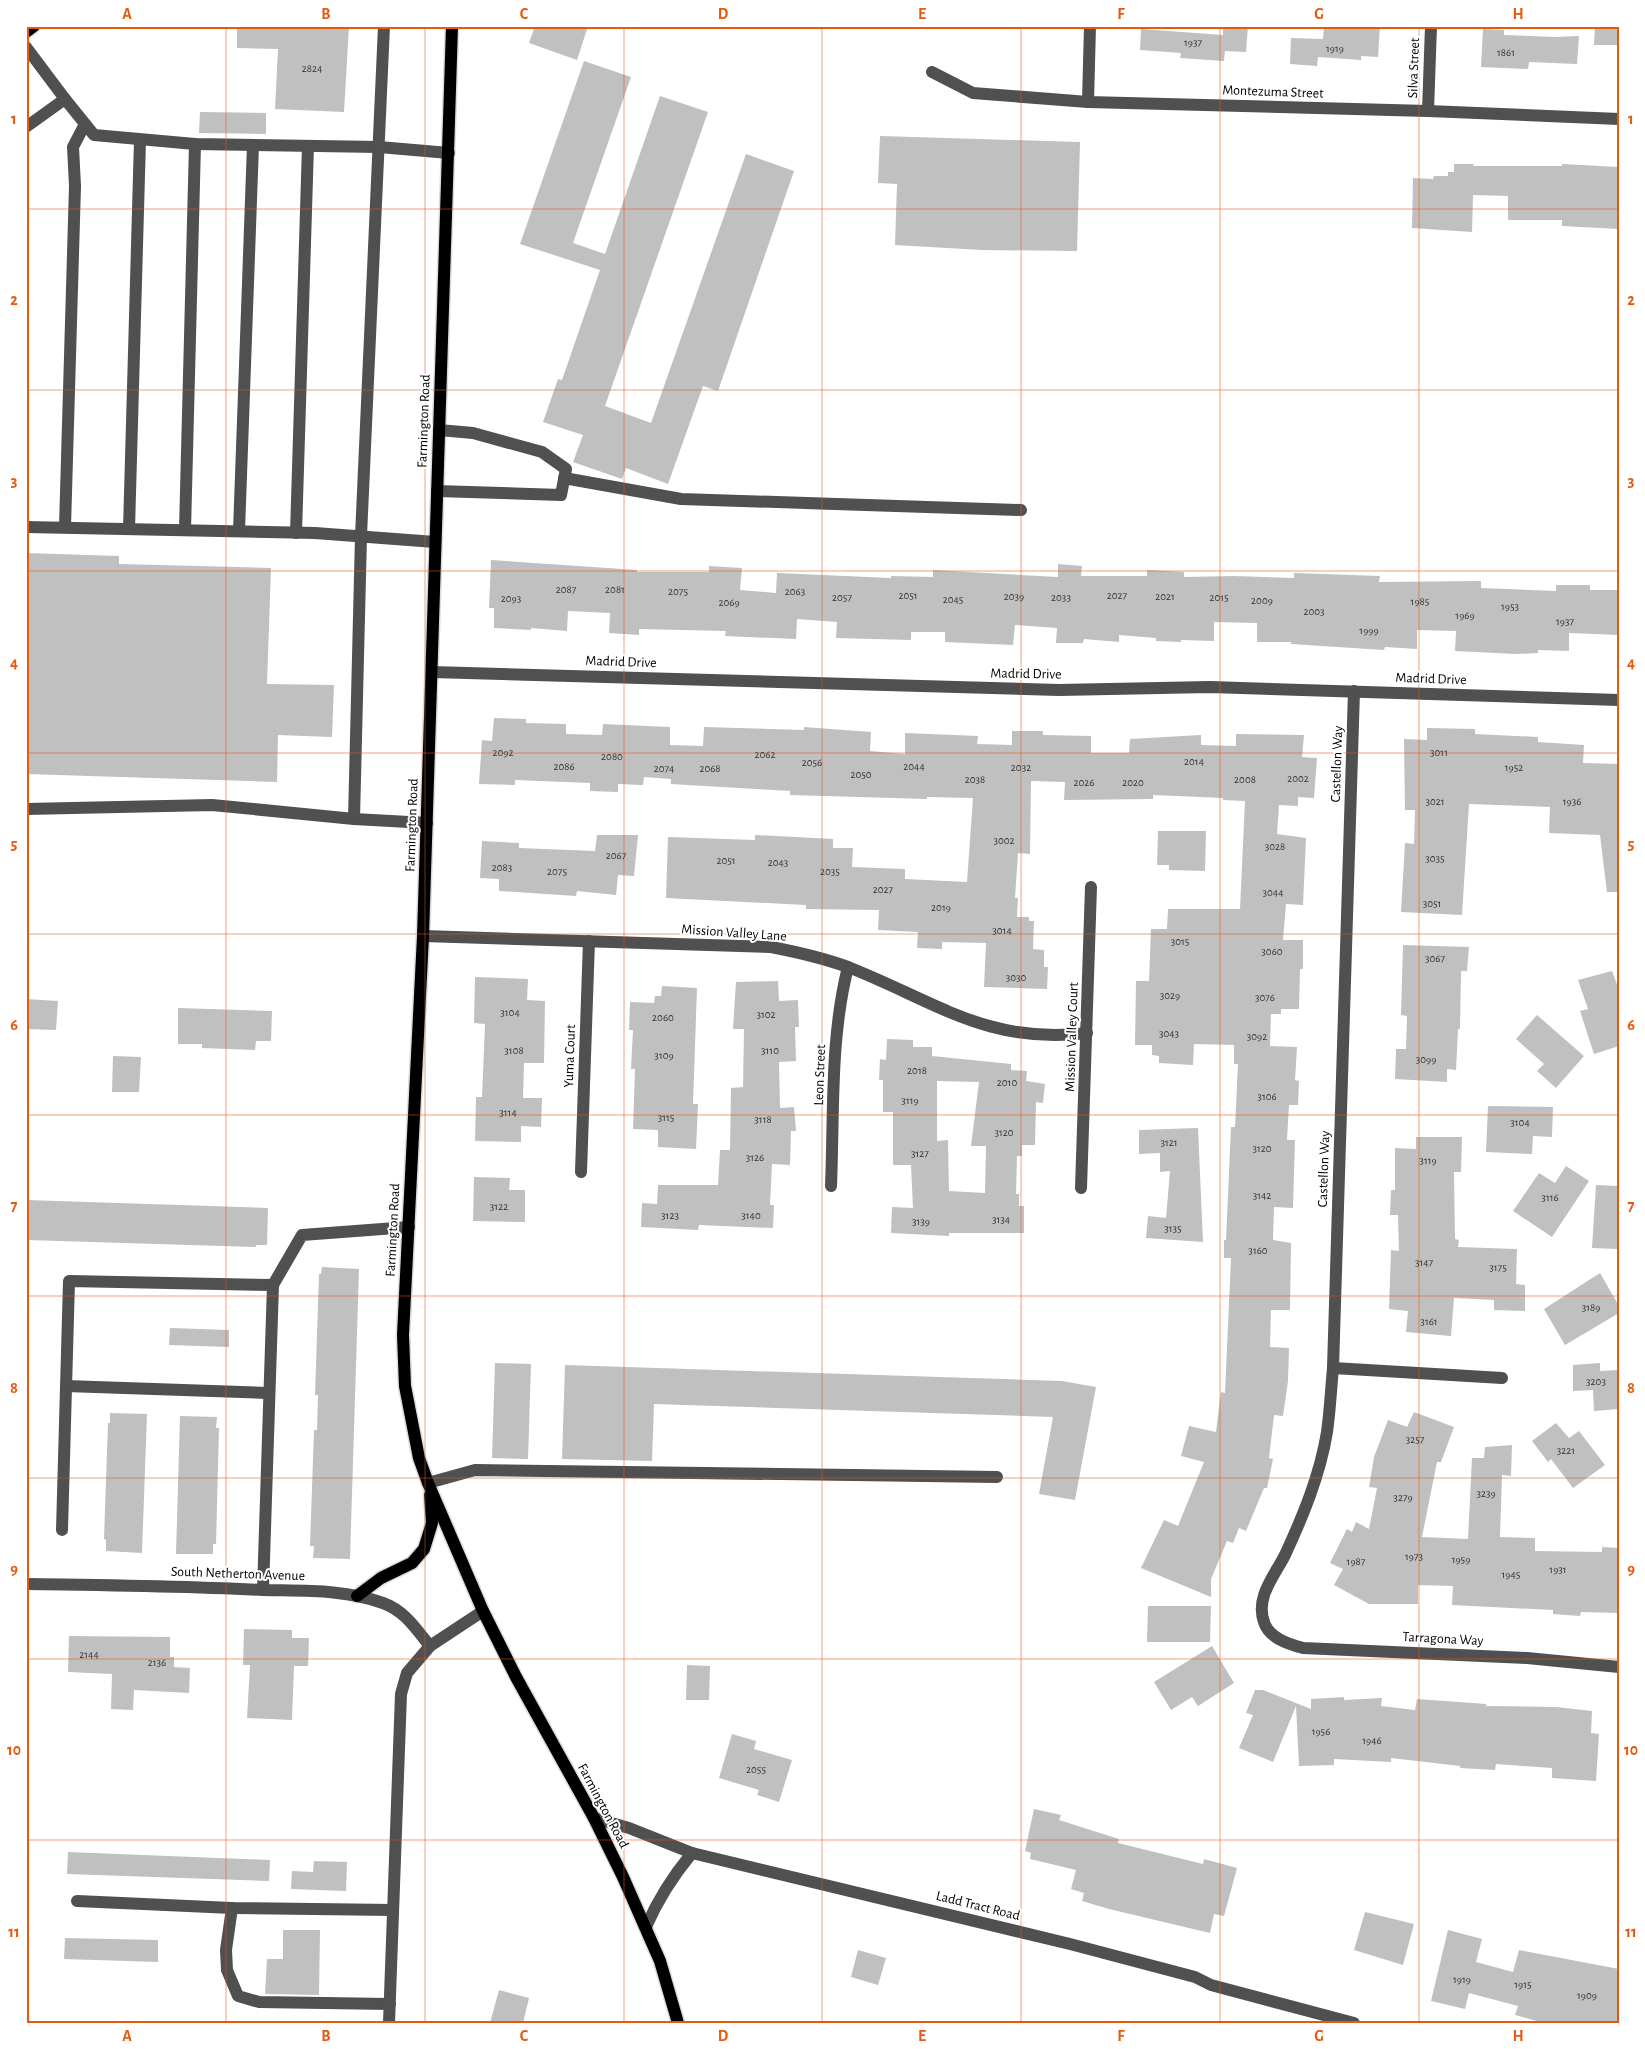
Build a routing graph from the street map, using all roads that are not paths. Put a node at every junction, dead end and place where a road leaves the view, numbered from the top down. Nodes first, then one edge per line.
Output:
1 (34, 26) edge
2 (384, 26) edge
3 (452, 26) edge
4 (1090, 26) edge
5 (1431, 26) edge
6 (26, 32) edge
7 (26, 47) edge
8 (932, 72) dead end
9 (65, 99) junction
10 (1088, 102) junction
11 (1428, 111) junction
12 (1619, 119) edge
13 (85, 124) junction
14 (26, 127) edge
15 (140, 140) junction
16 (195, 144) junction
17 (254, 145) junction
18 (308, 146) junction
19 (379, 147) junction
20 (448, 153) junction
21 (439, 430) junction
22 (564, 478) junction
23 (437, 491) junction
24 (1022, 510) dead end
25 (26, 527) edge
26 (66, 527) junction
27 (129, 529) junction
28 (185, 530) junction
29 (240, 532) junction
30 (296, 533) junction
31 (361, 536) junction
32 (435, 542) junction
33 (432, 672) junction
34 (1354, 691) junction
35 (1619, 700) edge
36 (26, 809) edge
37 (354, 819) junction
38 (427, 823) junction
39 (1091, 887) dead end
40 (423, 936) junction
41 (589, 941) junction
42 (848, 968) junction
43 (1087, 1033) junction
44 (581, 1172) dead end
45 (830, 1186) dead end
46 (1081, 1188) dead end
47 (409, 1227) junction
48 (273, 1285) junction
49 (1333, 1368) junction
50 (1502, 1378) dead end
51 (66, 1386) junction
52 (269, 1393) junction
53 (997, 1476) dead end
54 (428, 1483) junction
55 (62, 1530) dead end
56 (26, 1584) edge
57 (263, 1590) junction
58 (357, 1596) junction
59 (483, 1611) junction
60 (1270, 1632) joint
61 (430, 1646) junction
62 (1619, 1667) edge
63 (594, 1818) junction
64 (692, 1853) junction
65 (77, 1901) dead end
66 (232, 1908) junction
67 (393, 1910) junction
68 (646, 1927) junction
69 (390, 2004) junction
70 (390, 2023) edge
71 (678, 2023) edge
72 (1354, 2023) edge

1 - 6 main road
2 - 19 street
3 - 20 main road, Farmington Road
4 - 10 street
5 - 11 street, Silva Street
7 - 9 street
8 - 10 street, Montezuma Street
9 - 13 street
9 - 14 street
10 - 11 street, Montezuma Street
11 - 12 street, Montezuma Street
13 - 15 street
13 - 26 street
15 - 16 street
15 - 27 street
16 - 17 street
16 - 28 street
17 - 18 street
17 - 29 street
18 - 19 street
18 - 30 street
19 - 20 street
19 - 31 street
20 - 21 main road, Farmington Road
21 - 22 street
21 - 23 main road, Farmington Road
22 - 23 street
22 - 24 street
23 - 32 main road, Farmington Road
25 - 26 street
26 - 27 street
27 - 28 street
28 - 29 street
29 - 30 street
30 - 31 street
31 - 32 street
31 - 37 street
32 - 33 main road, Farmington Road
33 - 34 street, Madrid Drive
33 - 38 main road, Farmington Road
34 - 35 street, Madrid Drive
34 - 49 street, Castellon Way
36 - 37 street
37 - 38 street
38 - 40 main road, Farmington Road
39 - 43 street, Mission Valley Court
40 - 41 street, Mission Valley Lane
40 - 47 main road, Farmington Road
41 - 42 street, Mission Valley Lane
41 - 44 street, Yuma Court
42 - 43 street, Mission Valley Lane
42 - 45 street, Leon Street
43 - 46 street, Mission Valley Court
47 - 48 street
47 - 54 main road, Farmington Road
48 - 51 street
48 - 52 street
49 - 50 street
49 - 60 street, Castellon Way
51 - 52 street
51 - 55 street
52 - 57 street
53 - 54 street
54 - 58 main road
54 - 59 main road, Farmington Road
56 - 57 street, South Netherton Avenue
57 - 58 street, South Netherton Avenue
58 - 61 street, South Netherton Avenue
59 - 61 street
59 - 63 main road, Farmington Road
60 - 62 street, Tarragona Way
61 - 67 street
63 - 64 street, Ladd Tract Road
63 - 68 main road, Farmington Road
64 - 68 street
64 - 72 street, Ladd Tract Road
65 - 66 street
66 - 67 street
66 - 69 street
67 - 69 street
68 - 71 main road, Farmington Road
69 - 70 street

